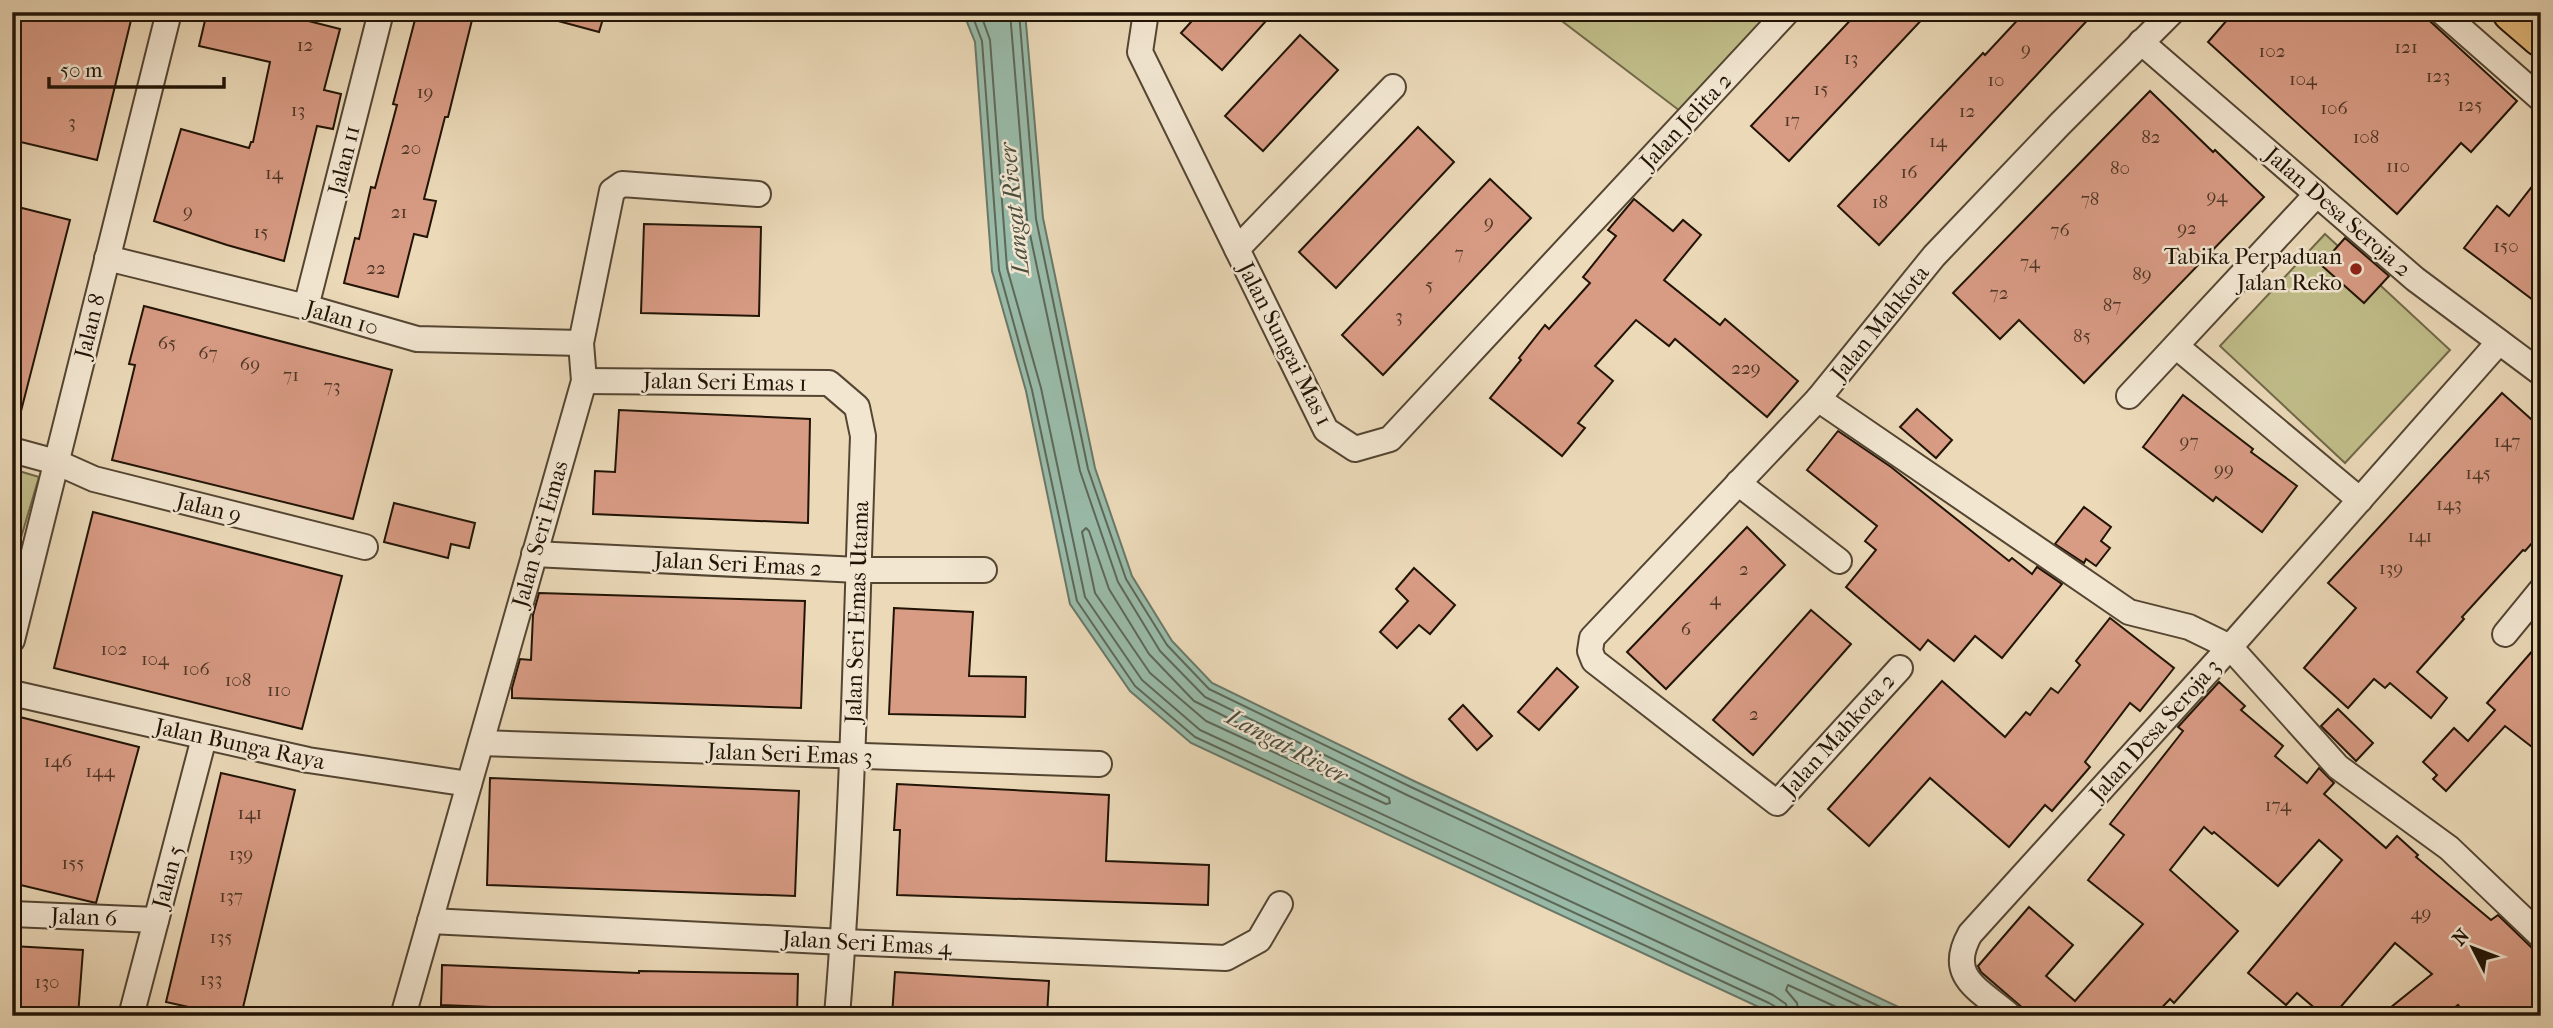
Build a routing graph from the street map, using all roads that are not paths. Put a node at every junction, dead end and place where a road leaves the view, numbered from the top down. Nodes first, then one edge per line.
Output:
1 (169, 12) edge
2 (381, 12) edge
3 (1146, 12) edge
4 (1787, 12) edge
5 (2172, 12) edge
6 (2442, 12) edge
7 (2512, 12) edge
8 (2541, 37) edge
9 (2141, 43) junction
10 (1393, 87) dead end
11 (2541, 99) edge
12 (758, 194) dead end
13 (2317, 194) junction
14 (1585, 230) joint
15 (1237, 249) junction
16 (107, 258) junction
17 (306, 307) junction
18 (2499, 342) junction
19 (581, 343) junction
20 (2176, 346) junction
21 (2541, 373) edge
22 (584, 381) junction
23 (2129, 396) dead end
24 (1818, 399) junction
25 (857, 407) joint
26 (12, 450) edge
27 (56, 463) junction
28 (1738, 483) junction
29 (2360, 500) junction
30 (365, 547) dead end
31 (534, 554) junction
32 (1839, 561) dead end
33 (858, 570) junction
34 (984, 570) dead end
35 (2541, 590) edge
36 (2505, 634) dead end
37 (12, 640) edge
38 (2230, 647) junction
39 (1900, 668) dead end
40 (12, 693) edge
41 (204, 738) junction
42 (481, 743) junction
43 (852, 757) junction
44 (1099, 764) dead end
45 (469, 784) junction
46 (1777, 803) joint
47 (1280, 904) dead end
48 (12, 914) edge
49 (156, 920) junction
50 (430, 921) junction
51 (2541, 936) edge
52 (843, 942) junction
53 (131, 1016) edge
54 (403, 1016) edge
55 (837, 1016) edge
56 (2010, 1016) edge

1 - 16 street, Jalan 8
2 - 17 street, Jalan 11
3 - 15 street, Jalan Sungai Mas 1
4 - 14 street, Jalan Jelita 2
5 - 9 street, Jalan Mahkota
6 - 11 street
7 - 8 main road
9 - 13 street, Jalan Desa Seroja 2
9 - 24 street, Jalan Mahkota
10 - 15 street
12 - 19 street, Jalan Seri Emas
13 - 18 street, Jalan Desa Seroja 2
13 - 20 street
14 - 15 street, Jalan Sungai Mas 1
16 - 17 street, Jalan 10
16 - 27 street, Jalan 8
17 - 19 street, Jalan 10
18 - 21 street, Jalan Desa Seroja 2
18 - 29 street, Jalan Desa Seroja 3
19 - 22 street, Jalan Seri Emas
20 - 23 street
20 - 29 street
22 - 25 street, Jalan Seri Emas 1
22 - 31 street, Jalan Seri Emas
24 - 28 street, Jalan Mahkota
24 - 38 street
25 - 33 street, Jalan Seri Emas Utama
26 - 27 street
27 - 30 street, Jalan 9
27 - 37 street, Jalan 8
28 - 32 street
28 - 46 street, Jalan Mahkota
29 - 38 street, Jalan Desa Seroja 3
31 - 33 street, Jalan Seri Emas 2
31 - 42 street, Jalan Seri Emas
33 - 34 street, Jalan Seri Emas 2
33 - 43 street, Jalan Seri Emas Utama
35 - 36 street
38 - 51 street
38 - 56 street, Jalan Desa Seroja 3
39 - 46 street, Jalan Mahkota 2
40 - 41 street, Jalan Bunga Raya
41 - 45 street, Jalan Bunga Raya
41 - 49 street, Jalan 5
42 - 43 street, Jalan Seri Emas 3
42 - 45 street, Jalan Seri Emas
43 - 44 street, Jalan Seri Emas 3
43 - 52 street, Jalan Seri Emas Utama
45 - 50 street, Jalan Seri Emas
47 - 52 street, Jalan Seri Emas 4
48 - 49 street, Jalan 6
49 - 53 street, Jalan 5
50 - 52 street, Jalan Seri Emas 4
50 - 54 street, Jalan Seri Emas
52 - 55 street, Jalan Seri Emas Utama

